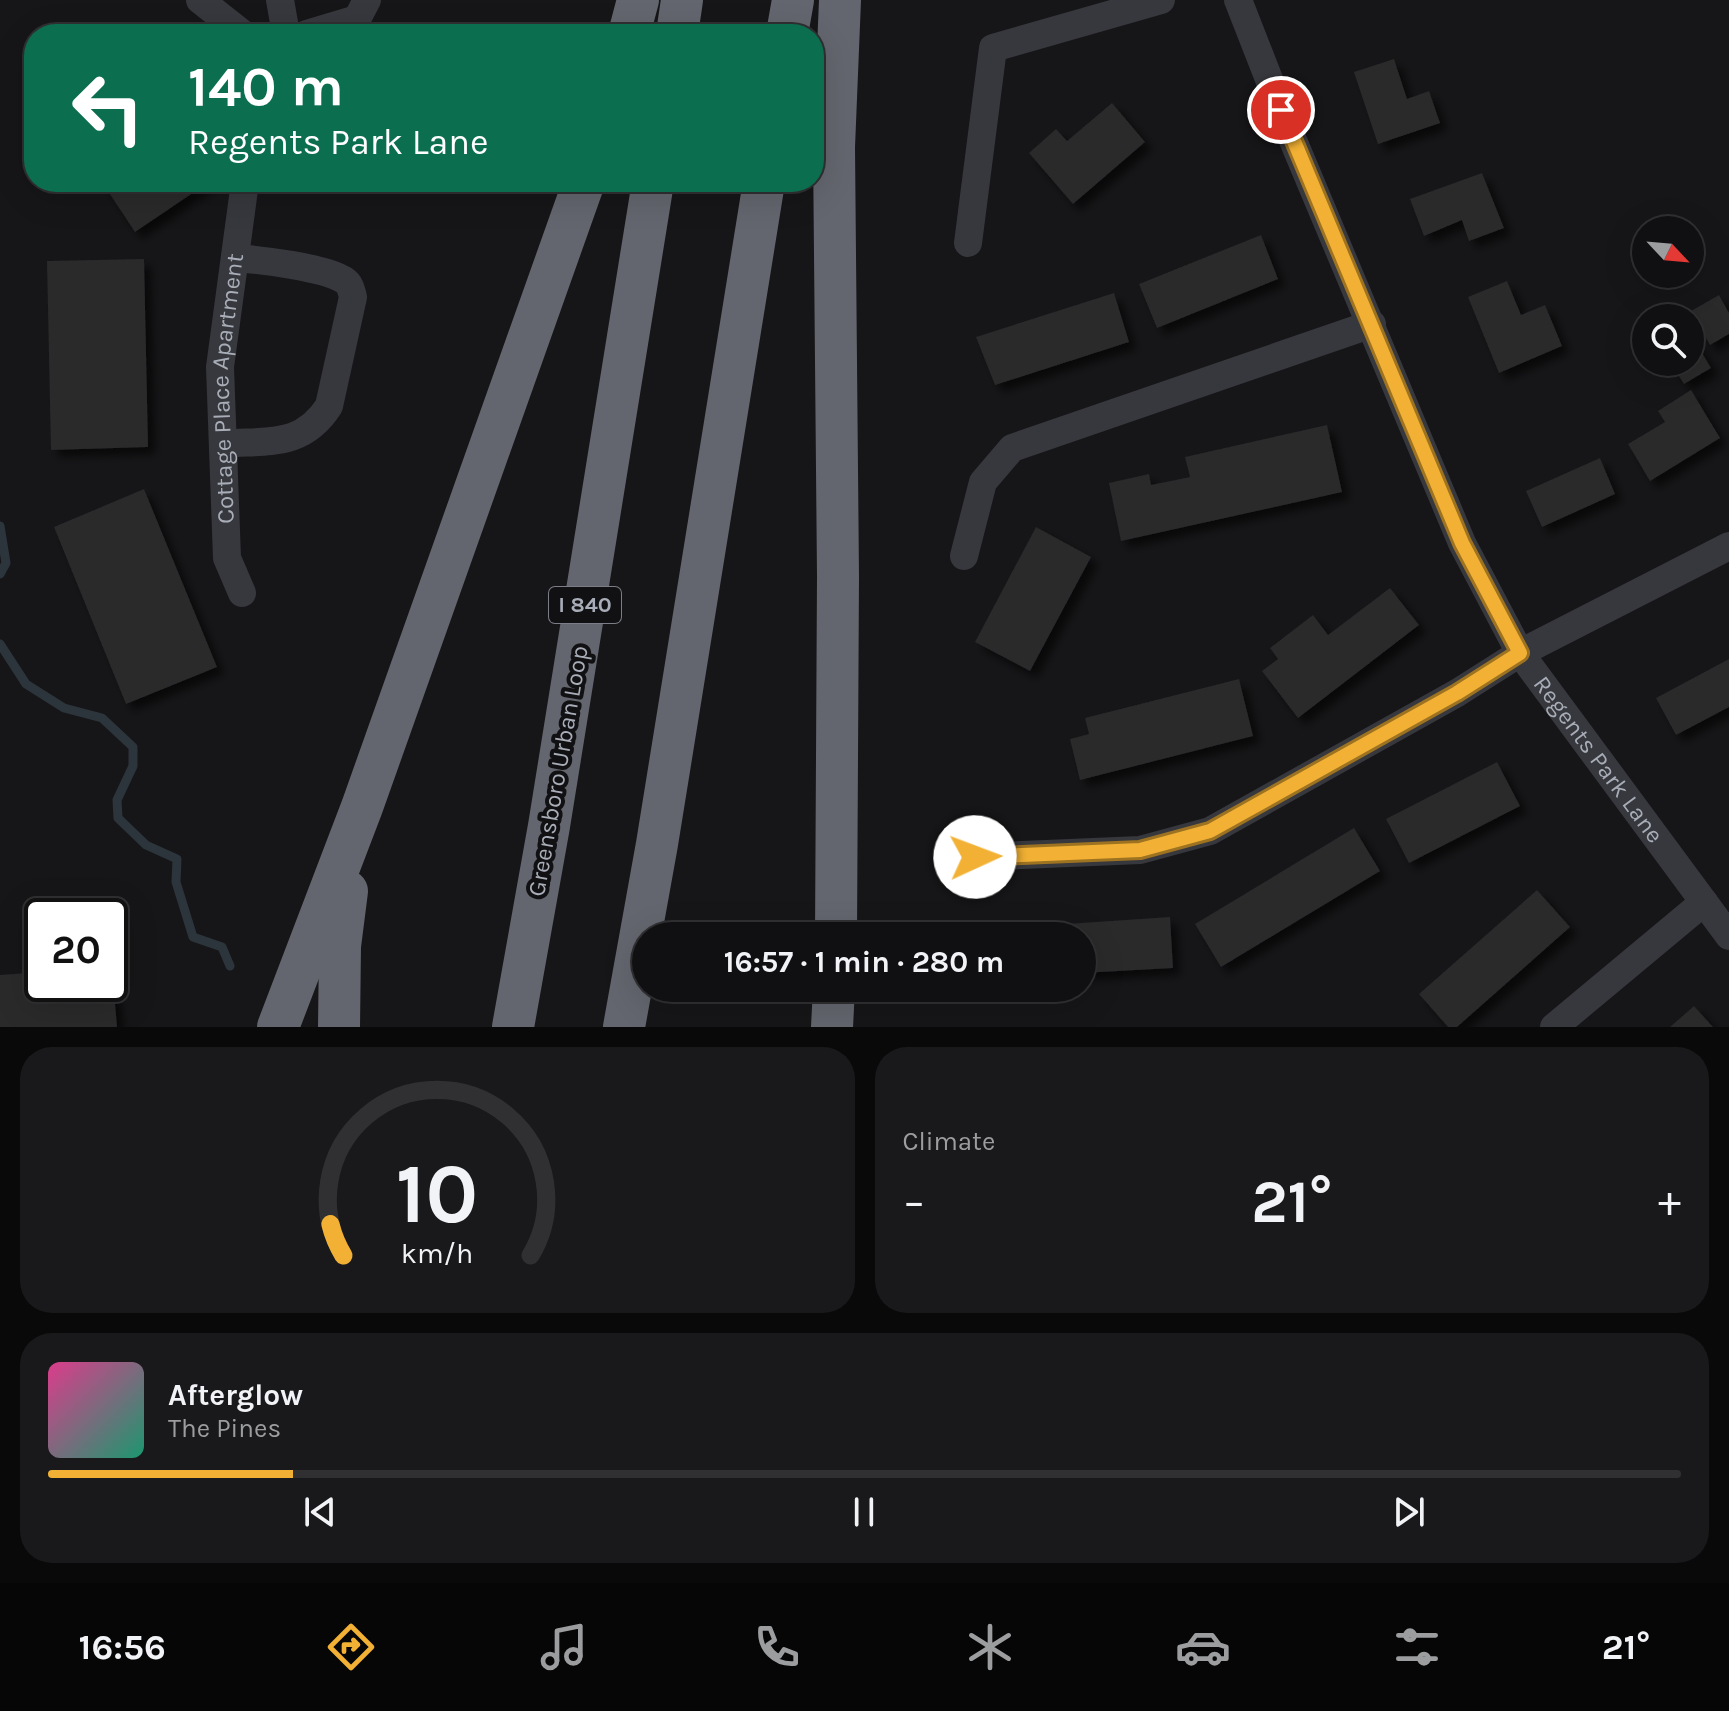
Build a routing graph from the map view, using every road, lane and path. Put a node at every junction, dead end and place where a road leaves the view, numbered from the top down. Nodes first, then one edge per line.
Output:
1 (200, 0) edge
2 (280, 0) edge
3 (367, 0) edge
4 (638, 0) edge
5 (682, 0) edge
6 (793, 0) edge
7 (840, 0) edge
8 (1161, 0) edge
9 (1238, 0) edge
10 (230, 24) edge
11 (284, 24) edge
12 (340, 24) edge
13 (632, 24) edge
14 (678, 24) edge
15 (789, 24) edge
16 (244, 192) edge
17 (580, 192) edge
18 (651, 192) edge
19 (762, 192) edge
20 (968, 243) dead end
21 (235, 258) junction
22 (1372, 324) junction
23 (223, 444) junction
24 (1729, 546) edge
25 (964, 556) dead end
26 (242, 593) dead end
27 (1520, 653) junction
28 (362, 807) junction
29 (975, 857) dead end
30 (1704, 902) junction
31 (836, 922) edge
32 (1729, 936) edge
33 (278, 1027) edge
34 (339, 1027) edge
35 (513, 1027) edge
36 (624, 1027) edge
37 (1554, 1027) edge

1 - 10 street
2 - 11 street
3 - 12 street
4 - 13 highway
5 - 14 highway
6 - 15 highway
7 - 31 highway
8 - 20 street
9 - 22 street, Regents Park Lane
16 - 21 street, Cottage Place Apartment
17 - 28 highway
18 - 35 highway, Greensboro Urban Loop / I 840
19 - 36 highway
21 - 23 street, Cottage Place Apartment
21 - 23 street
22 - 25 street
22 - 27 street, Regents Park Lane
23 - 26 street, Cottage Place Apartment
24 - 27 street
27 - 29 street
27 - 30 street, Regents Park Lane
28 - 33 highway
28 - 34 highway
30 - 32 street, Regents Park Lane
30 - 37 street

